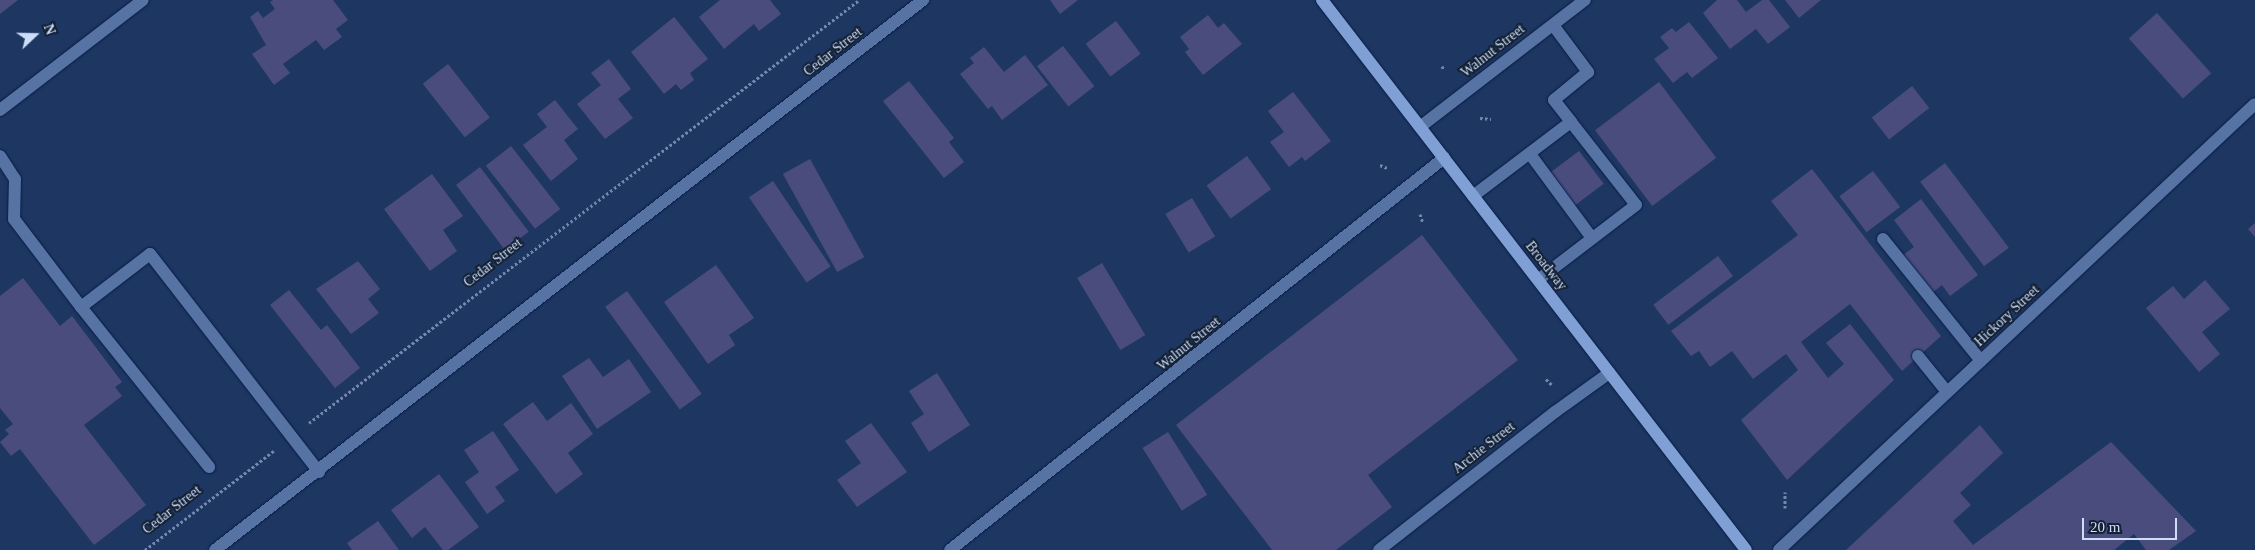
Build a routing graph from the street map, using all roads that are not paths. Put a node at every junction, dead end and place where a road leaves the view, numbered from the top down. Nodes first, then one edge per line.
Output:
1 (143, 0) edge
2 (924, 0) edge
3 (1322, 0) edge
4 (1585, 0) edge
5 (1553, 25) junction
6 (2255, 104) edge
7 (0, 110) edge
8 (1571, 122) junction
9 (1420, 126) junction
10 (1530, 154) junction
11 (0, 156) edge
12 (1444, 158) junction
13 (1473, 196) junction
14 (1592, 238) junction
15 (1883, 239) dead end
16 (1538, 280) junction
17 (82, 307) junction
18 (1918, 356) dead end
19 (1981, 361) junction
20 (1609, 373) junction
21 (1948, 392) junction
22 (209, 467) dead end
23 (319, 472) junction
24 (215, 550) edge
25 (950, 550) edge
26 (1379, 550) edge
27 (1746, 550) edge
28 (1779, 550) edge

1 - 7 street
2 - 23 street, Cedar Street
3 - 9 main road, Broadway
4 - 5 street, Walnut Street
5 - 8 street
5 - 9 street, Walnut Street
6 - 19 street, Hickory Street
8 - 10 street
8 - 14 street
9 - 12 main road, Broadway
10 - 13 street
10 - 14 street
11 - 17 street
12 - 13 main road, Broadway
12 - 25 street, Walnut Street
13 - 16 main road, Broadway
14 - 16 street
15 - 19 street
16 - 20 main road, Broadway
17 - 22 street
17 - 23 street
18 - 21 street
19 - 21 street, Hickory Street
20 - 26 street, Archie Street
20 - 27 main road, Broadway
21 - 28 street, Hickory Street
23 - 24 street, Cedar Street

